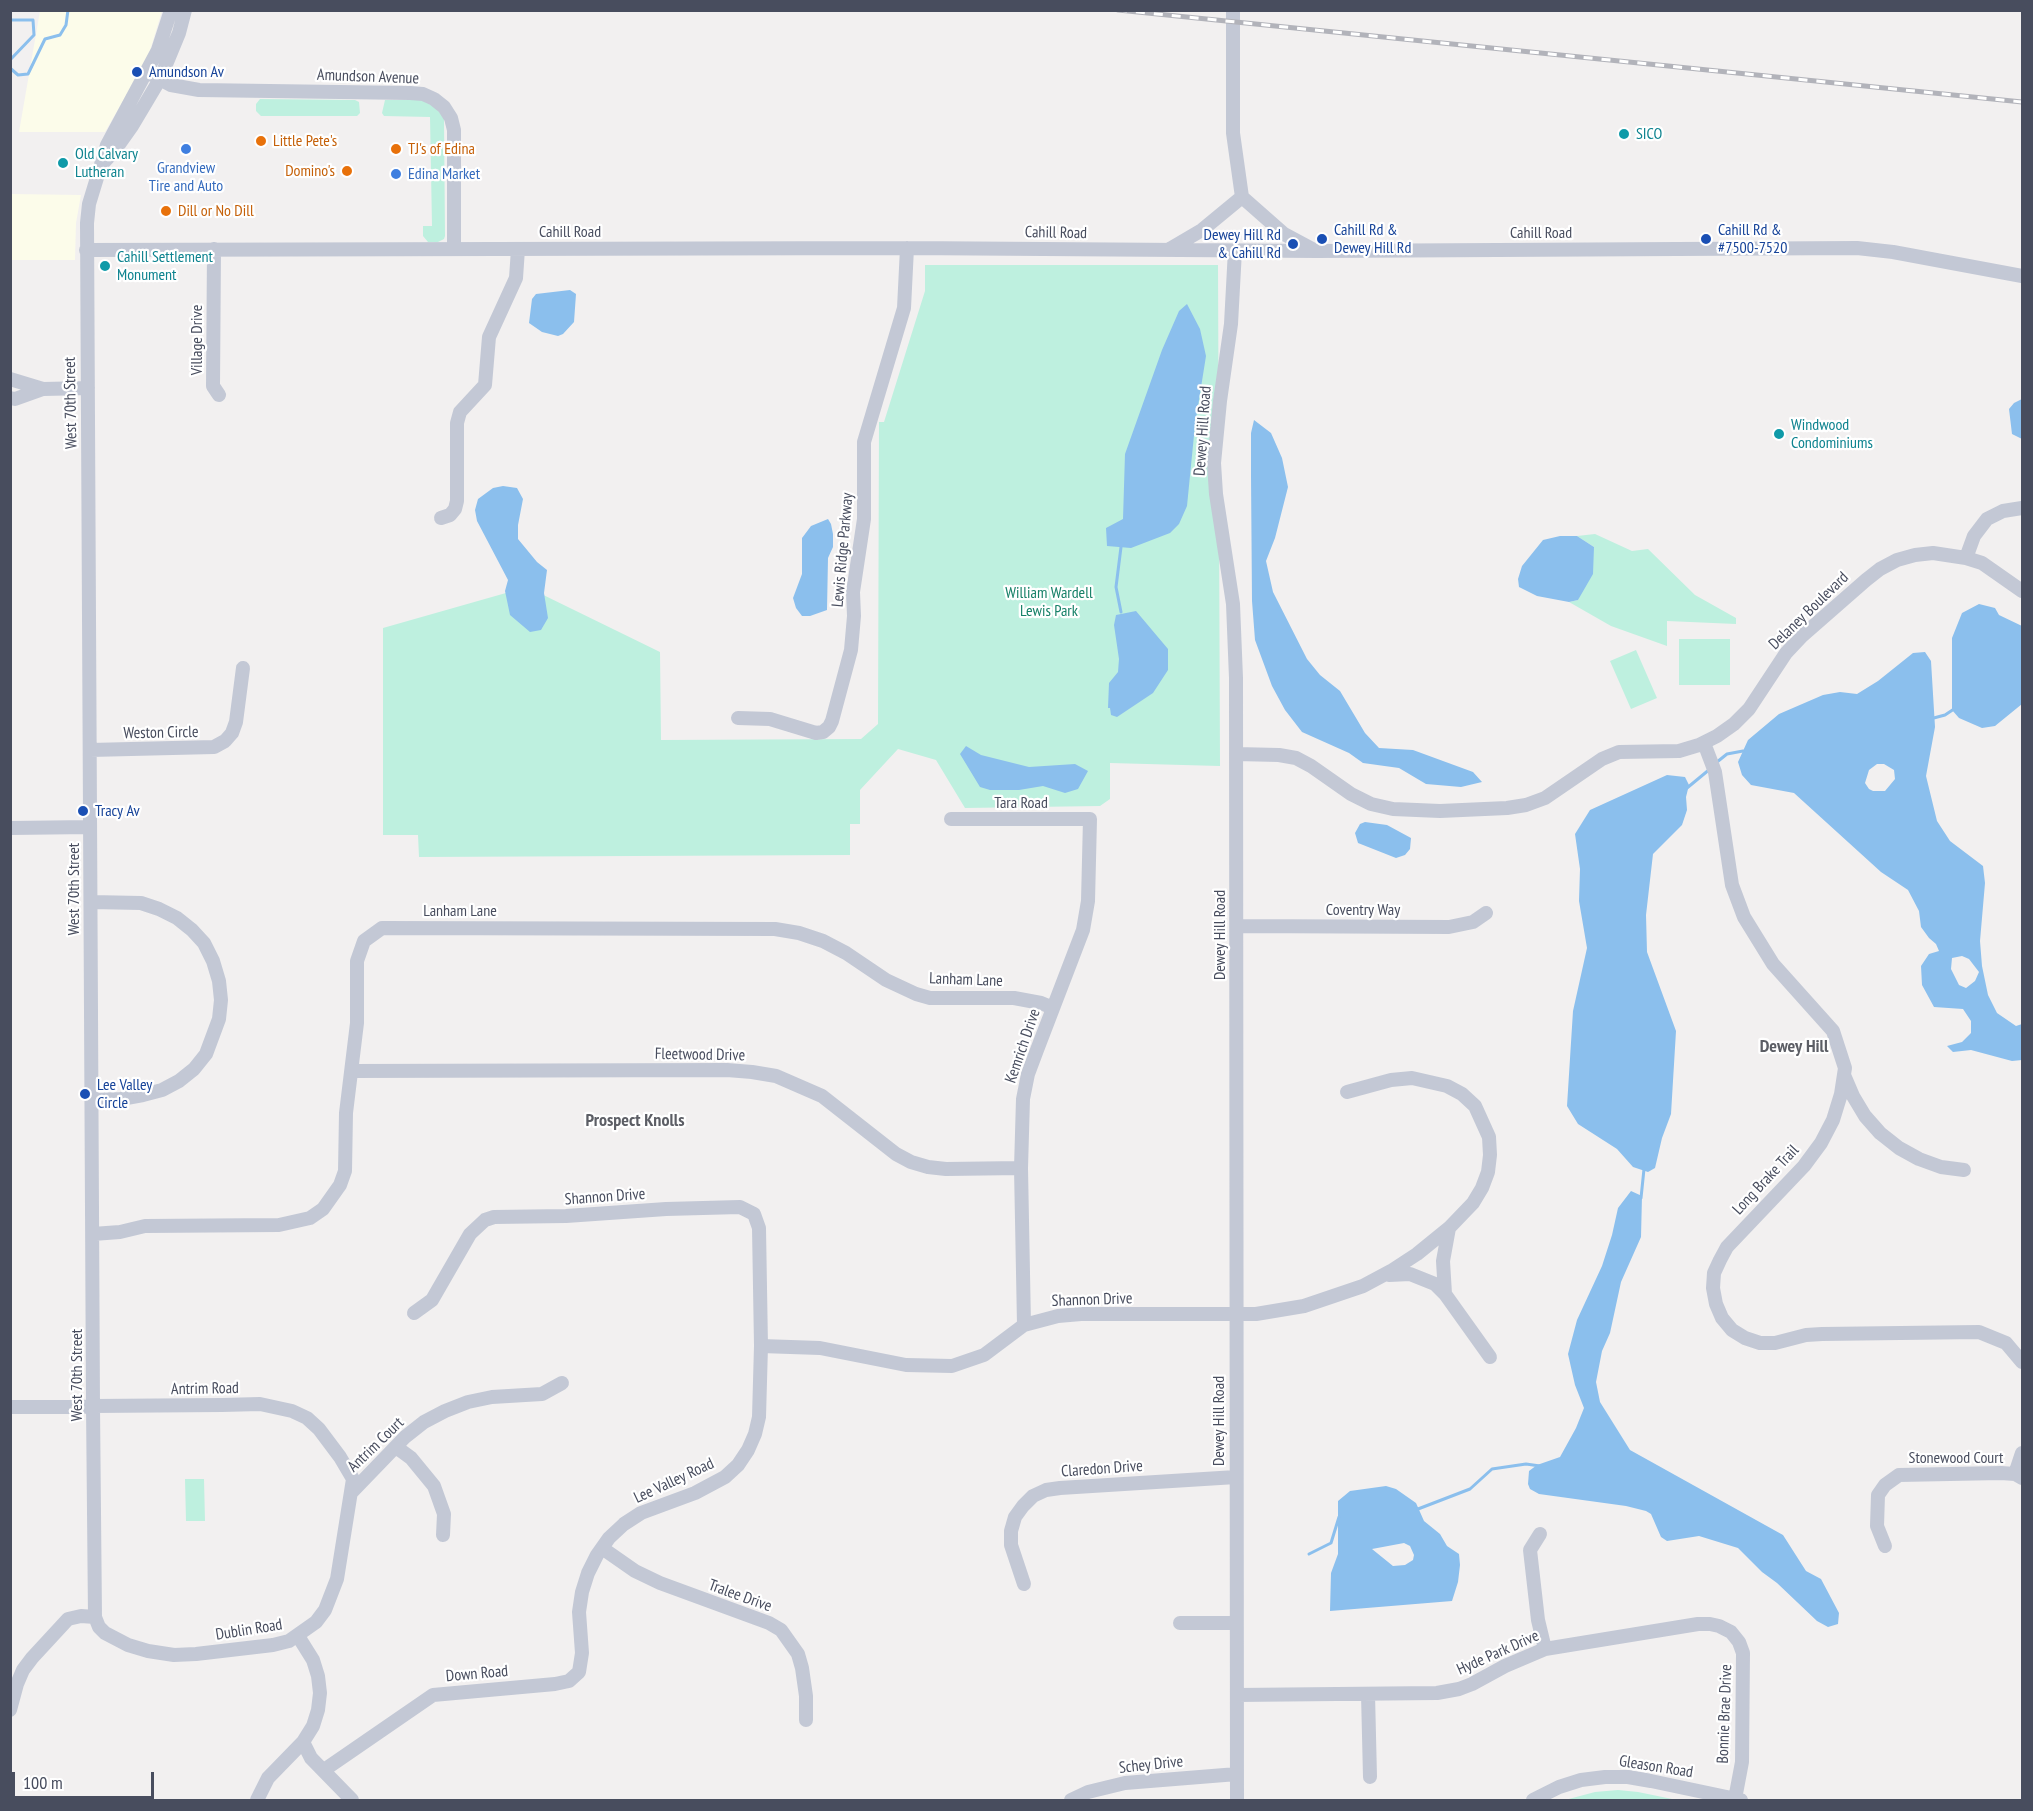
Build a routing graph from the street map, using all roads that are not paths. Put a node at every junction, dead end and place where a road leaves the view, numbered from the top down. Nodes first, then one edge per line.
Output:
1 (171, 10) edge
2 (185, 10) edge
3 (1233, 10) edge
4 (147, 72) junction
5 (160, 79) junction
6 (103, 164) junction
7 (1242, 197) junction
8 (907, 248) junction
9 (214, 249) junction
10 (454, 249) junction
11 (518, 249) junction
12 (86, 250) junction
13 (1167, 250) junction
14 (1235, 250) junction
15 (1317, 250) junction
16 (2022, 276) edge
17 (10, 379) edge
18 (88, 388) junction
19 (44, 389) junction
20 (219, 395) dead end
21 (10, 398) edge
22 (2022, 507) edge
23 (441, 518) dead end
24 (1966, 558) junction
25 (2022, 591) edge
26 (243, 668) dead end
27 (738, 718) dead end
28 (1704, 743) junction
29 (90, 750) junction
30 (1236, 754) junction
31 (951, 819) dead end
32 (1090, 819) joint
33 (90, 827) junction
34 (10, 828) edge
35 (91, 902) junction
36 (1486, 913) dead end
37 (1237, 926) junction
38 (1053, 1008) junction
39 (352, 1071) junction
40 (1844, 1074) junction
41 (1347, 1092) dead end
42 (92, 1100) junction
43 (1021, 1168) junction
44 (1964, 1170) dead end
45 (1449, 1228) junction
46 (93, 1234) junction
47 (1384, 1276) junction
48 (1445, 1294) junction
49 (414, 1313) dead end
50 (1236, 1315) junction
51 (1024, 1325) junction
52 (760, 1346) junction
53 (1490, 1357) dead end
54 (2022, 1362) edge
55 (562, 1383) dead end
56 (93, 1406) junction
57 (10, 1407) edge
58 (396, 1447) junction
59 (2022, 1453) edge
60 (2019, 1476) edge
61 (1236, 1477) junction
62 (351, 1493) junction
63 (1540, 1534) dead end
64 (443, 1535) dead end
65 (1885, 1546) dead end
66 (602, 1548) junction
67 (1024, 1584) dead end
68 (95, 1617) junction
69 (1180, 1623) dead end
70 (1236, 1623) junction
71 (1698, 1624) joint
72 (298, 1636) junction
73 (1545, 1649) junction
74 (579, 1672) joint
75 (1368, 1694) junction
76 (1237, 1695) junction
77 (10, 1710) edge
78 (806, 1720) dead end
79 (303, 1742) junction
80 (324, 1770) junction
81 (1237, 1774) junction
82 (1370, 1777) dead end
83 (257, 1800) edge
84 (352, 1800) edge
85 (1071, 1800) edge
86 (1237, 1800) edge
87 (1533, 1800) edge
88 (1738, 1800) edge

1 - 4 street, West 70th Street
2 - 5 street, West 70th Street
3 - 7 street
4 - 5 street, Amundson Avenue
4 - 6 street, West 70th Street
5 - 6 street, West 70th Street
5 - 10 street, Amundson Avenue
6 - 12 street, West 70th Street
7 - 13 street
7 - 15 street
8 - 11 street, Cahill Road
8 - 13 street, Cahill Road
8 - 27 street, Lewis Ridge Parkway
9 - 10 street, Cahill Road
9 - 12 street, Cahill Road
9 - 20 street, Village Drive
10 - 11 street, Cahill Road
11 - 23 street
12 - 18 street, West 70th Street
13 - 14 street, Cahill Road
14 - 15 street, Cahill Road
14 - 30 street, Dewey Hill Road
15 - 16 street, Cahill Road
17 - 19 street
18 - 19 street
18 - 29 street, West 70th Street
19 - 21 street
22 - 24 street
24 - 25 street, Delaney Boulevard
24 - 28 street, Delaney Boulevard
26 - 29 street, Weston Circle
28 - 30 street, Delaney Boulevard
28 - 40 street, Long Brake Trail
29 - 33 street, West 70th Street
30 - 37 street, Dewey Hill Road
31 - 32 street, Tara Road
32 - 38 street, Kemrich Drive
33 - 34 street
33 - 35 street, West 70th Street
35 - 42 street, West 70th Street
35 - 42 street
36 - 37 street, Coventry Way
37 - 50 street, Dewey Hill Road
38 - 39 street, Lanham Lane
38 - 43 street, Kemrich Drive
39 - 43 street, Fleetwood Drive
39 - 46 street, Lanham Lane
40 - 44 street
40 - 54 street, Long Brake Trail
41 - 45 street, Shannon Drive
42 - 46 street, West 70th Street
43 - 51 street, Kemrich Drive
45 - 47 street, Shannon Drive
45 - 48 street
46 - 56 street, West 70th Street
47 - 48 street
47 - 50 street, Shannon Drive
48 - 53 street
49 - 52 street, Shannon Drive
50 - 51 street, Shannon Drive
50 - 61 street, Dewey Hill Road
51 - 52 street, Shannon Drive
52 - 66 street, Lee Valley Road
55 - 58 street, Antrim Court
56 - 57 street, Antrim Road
56 - 62 street, Antrim Road
56 - 68 street, West 70th Street
58 - 62 street, Antrim Court
58 - 64 street
59 - 60 street
60 - 65 street, Stonewood Court
61 - 67 street, Claredon Drive
61 - 70 street, Dewey Hill Road
62 - 72 street, Dublin Road
63 - 73 street
66 - 74 street, Lee Valley Road
66 - 78 street, Tralee Drive
68 - 72 street, Dublin Road
68 - 77 street
69 - 70 street
70 - 76 street, Dewey Hill Road
71 - 73 street, Hyde Park Drive
71 - 88 street, Bonnie Brae Drive
72 - 79 street
73 - 75 street, Hyde Park Drive
74 - 80 street, Down Road
75 - 76 street, Hyde Park Drive
75 - 82 street
76 - 81 street, Dewey Hill Road
79 - 80 street
79 - 83 street
80 - 84 street
81 - 85 street, Schey Drive
81 - 86 street, Dewey Hill Road
87 - 88 street, Gleason Road

